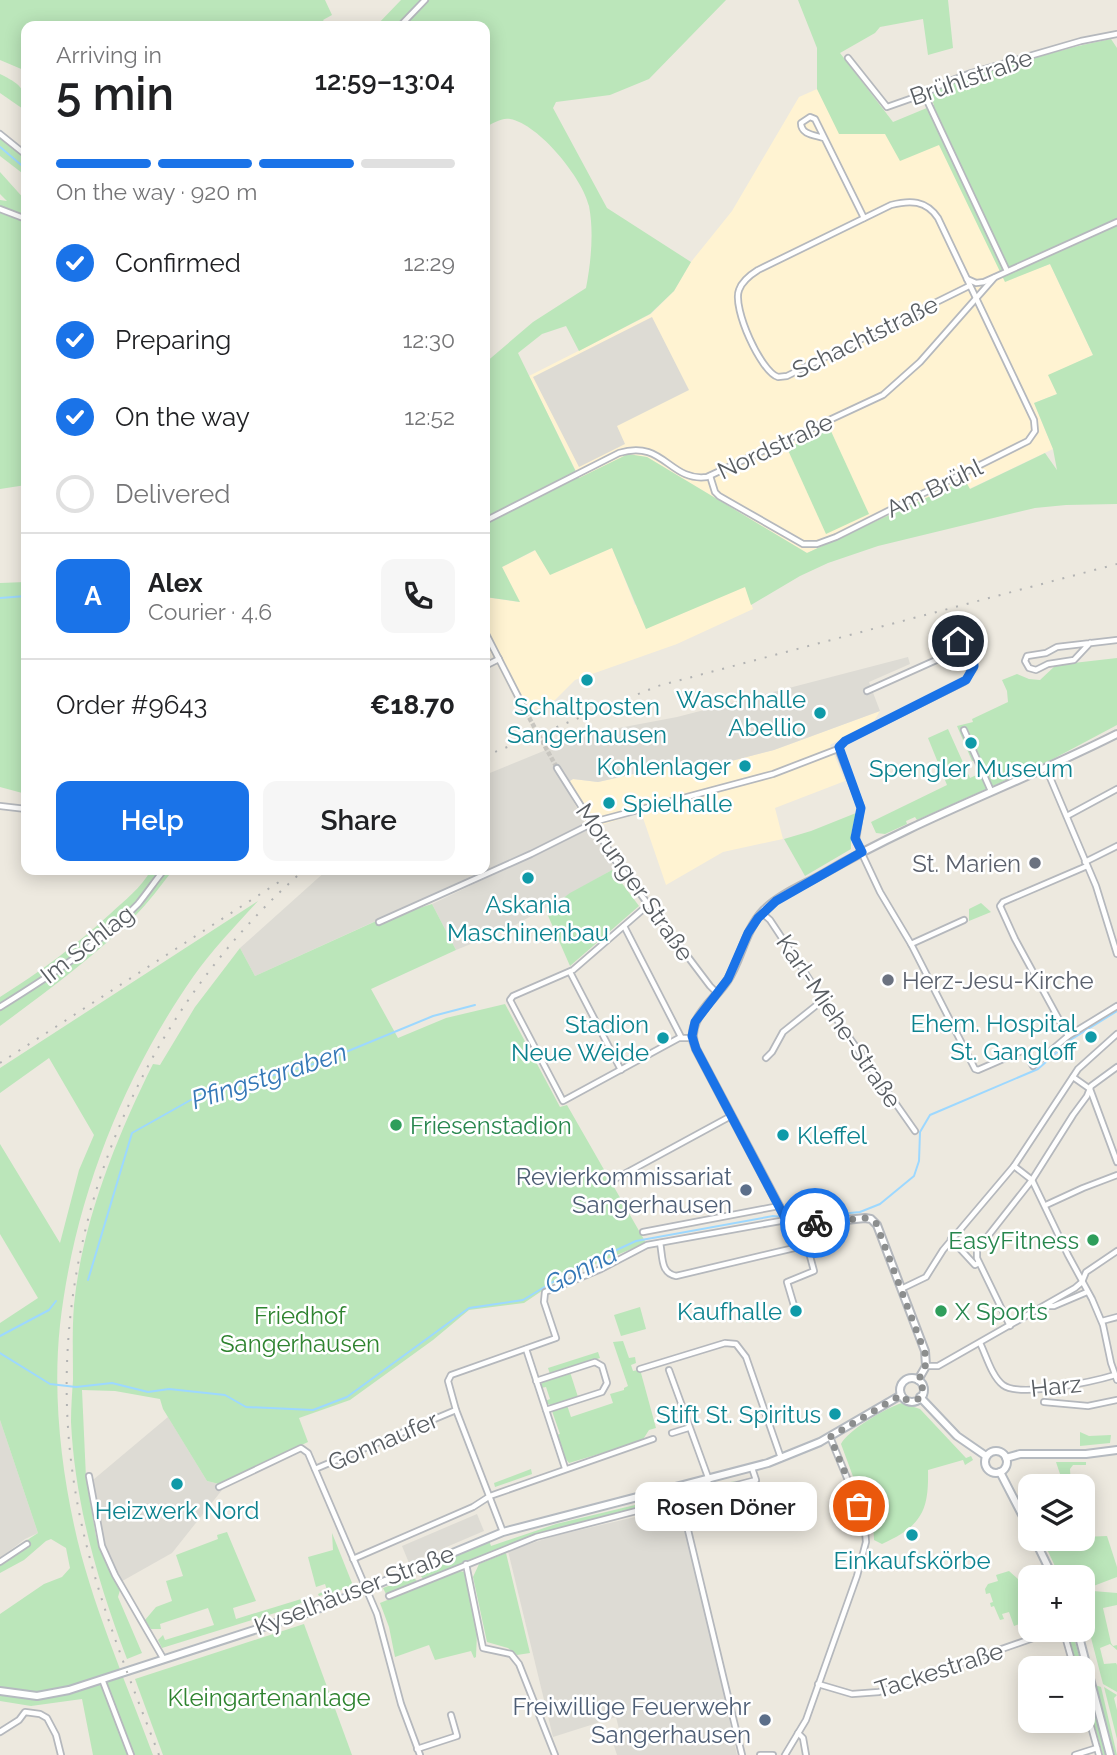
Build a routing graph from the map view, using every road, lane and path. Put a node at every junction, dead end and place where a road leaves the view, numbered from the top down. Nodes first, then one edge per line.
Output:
1 (425, 0) edge
2 (405, 21) edge
3 (1116, 35) edge
4 (848, 58) dead end
5 (924, 94) junction
6 (0, 134) edge
7 (824, 138) junction
8 (21, 151) edge
9 (0, 209) edge
10 (21, 217) edge
11 (864, 218) junction
12 (1117, 222) edge
13 (1007, 271) junction
14 (966, 278) junction
15 (993, 278) junction
16 (969, 286) junction
17 (976, 299) junction
18 (710, 476) junction
19 (490, 518) edge
20 (1117, 640) edge
21 (490, 642) edge
22 (1090, 643) junction
23 (499, 659) junction
24 (490, 664) edge
25 (867, 691) dead end
26 (526, 712) tunnel mouth
27 (964, 730) dead end
28 (1117, 734) edge
29 (838, 749) junction
30 (557, 768) tunnel mouth
31 (1046, 768) junction
32 (1117, 789) edge
33 (991, 791) junction
34 (0, 806) edge
35 (21, 808) edge
36 (1067, 816) junction
37 (591, 823) junction
38 (1117, 846) edge
39 (862, 852) junction
40 (1086, 864) junction
41 (490, 872) edge
42 (160, 875) edge
43 (484, 875) edge
44 (648, 905) junction
45 (762, 912) junction
46 (964, 920) dead end
47 (379, 922) dead end
48 (624, 926) junction
49 (911, 944) junction
50 (1117, 954) edge
51 (570, 972) junction
52 (718, 993) junction
53 (823, 1000) junction
54 (1117, 1006) edge
55 (0, 1007) edge
56 (1117, 1034) edge
57 (1068, 1036) junction
58 (681, 1037) junction
59 (692, 1038) junction
60 (766, 1058) dead end
61 (1117, 1067) edge
62 (621, 1070) junction
63 (1073, 1077) junction
64 (1090, 1089) junction
65 (731, 1116) junction
66 (915, 1131) dead end
67 (1117, 1162) edge
68 (1014, 1166) junction
69 (1117, 1175) edge
70 (615, 1179) dead end
71 (1032, 1180) junction
72 (1046, 1205) junction
73 (783, 1214) junction
74 (805, 1224) junction
75 (643, 1232) dead end
76 (951, 1239) junction
77 (660, 1243) junction
78 (807, 1245) junction
79 (1117, 1251) edge
80 (979, 1263) junction
81 (1082, 1282) junction
82 (901, 1289) junction
83 (1087, 1292) junction
84 (1047, 1306) junction
85 (795, 1309) dead end
86 (1117, 1317) edge
87 (1102, 1321) junction
88 (1010, 1326) junction
89 (980, 1343) junction
90 (526, 1349) junction
91 (926, 1366) junction
92 (640, 1369) dead end
93 (668, 1370) dead end
94 (1116, 1378) edge
95 (918, 1380) junction
96 (536, 1381) junction
97 (901, 1395) junction
98 (920, 1397) junction
99 (1117, 1400) edge
100 (1044, 1402) dead end
101 (457, 1410) junction
102 (546, 1410) junction
103 (688, 1428) junction
104 (672, 1433) dead end
105 (830, 1437) junction
106 (653, 1439) dead end
107 (1117, 1450) edge
108 (986, 1456) junction
109 (781, 1458) junction
110 (1006, 1458) junction
111 (565, 1468) junction
112 (752, 1468) junction
113 (315, 1469) junction
114 (1000, 1472) junction
115 (89, 1476) dead end
116 (709, 1480) junction
117 (219, 1486) dead end
118 (490, 1496) junction
119 (681, 1501) junction
120 (1018, 1507) edge
121 (503, 1532) junction
122 (27, 1544) dead end
123 (353, 1559) junction
124 (0, 1562) edge
125 (467, 1564) junction
126 (366, 1590) junction
127 (389, 1596) dead end
128 (1023, 1642) edge
129 (163, 1658) junction
130 (102, 1679) junction
131 (818, 1684) junction
132 (0, 1691) edge
133 (1095, 1706) edge
134 (451, 1715) dead end
135 (0, 1732) edge
136 (798, 1733) junction
137 (1093, 1733) edge
138 (1097, 1748) junction
139 (419, 1752) edge
140 (61, 1755) edge
141 (131, 1755) edge
142 (555, 1755) edge
143 (742, 1755) edge
144 (760, 1755) edge
145 (773, 1755) edge
146 (785, 1755) edge
147 (806, 1755) edge
148 (1075, 1755) edge
149 (1099, 1755) edge
150 (1110, 1755) edge

1 - 2 street
3 - 5 street, Brühlstraße
4 - 5 street, Brühlstraße
5 - 13 street
6 - 8 street
7 - 7 street
7 - 11 street
9 - 10 street
11 - 14 street, Schachtstraße
11 - 16 street, Schachtstraße
12 - 13 street
13 - 15 street
14 - 15 street
14 - 16 street, Schachtstraße
15 - 17 street, Nordstraße
16 - 17 street, Schachtstraße
17 - 18 street, Nordstraße
17 - 18 street, Am Brühl
18 - 19 street, Nordstraße
20 - 22 street
21 - 23 street
22 - 22 street
23 - 24 street
23 - 26 street
25 - 29 street
27 - 33 street
28 - 31 main road
29 - 37 street
29 - 39 street
30 - 37 street, Morunger Straße
31 - 33 main road
31 - 36 street
32 - 36 street
33 - 39 main road
34 - 35 street
36 - 40 street
37 - 41 street
37 - 44 street, Morunger Straße
38 - 40 street
39 - 45 main road
39 - 49 street
40 - 50 street
40 - 57 street
42 - 55 street, Im Schlag
43 - 47 street
44 - 48 street
44 - 52 street, Morunger Straße
45 - 52 main road
45 - 53 street, Karl-Miehe-Straße
46 - 49 street
48 - 51 street
48 - 58 street
49 - 57 street
51 - 62 street
51 - 62 street
52 - 59 main road
53 - 60 street
53 - 66 street, Karl-Miehe-Straße
54 - 57 street
56 - 63 street
58 - 59 street
58 - 62 street
59 - 65 main road
61 - 64 street
63 - 64 street
63 - 68 street
64 - 67 street
64 - 71 street
65 - 70 street
65 - 73 main road
68 - 71 street
68 - 76 street
69 - 72 street
71 - 72 street
71 - 80 street
72 - 81 street
73 - 74 main road
73 - 75 street
73 - 77 street
74 - 78 street
74 - 82 main road
76 - 80 street
76 - 82 street
77 - 78 street
77 - 90 street, Gonnaufer
78 - 85 street
79 - 81 street
80 - 88 street
81 - 83 street
81 - 84 street
82 - 91 main road
83 - 84 street
83 - 87 street
84 - 88 street
86 - 87 street
87 - 94 street
88 - 89 street
89 - 91 street
89 - 94 street, Harz
90 - 96 street
90 - 101 street, Gonnaufer
91 - 95 main road
92 - 109 street
93 - 103 street
95 - 97 main road
95 - 98 main road
96 - 102 street
96 - 102 street
97 - 98 main road
97 - 105 main road, Kyselhäuser Straße
98 - 108 main road
99 - 100 street
101 - 113 street, Gonnaufer
101 - 118 street
102 - 111 street
103 - 104 street
103 - 116 street
105 - 109 main road, Kyselhäuser Straße
105 - 131 street
106 - 111 street, Kyselhäuser Straße
107 - 110 main road
108 - 110 main road
108 - 114 main road
109 - 112 main road, Kyselhäuser Straße
110 - 114 main road
111 - 118 street, Kyselhäuser Straße
112 - 116 main road, Kyselhäuser Straße
112 - 119 street, Kyselhäuser Straße
113 - 117 street
113 - 123 street
114 - 120 main road
115 - 129 street
116 - 121 main road, Kyselhäuser Straße
118 - 121 street
118 - 123 street, Kyselhäuser Straße
119 - 125 street, Kyselhäuser Straße
119 - 143 street
121 - 126 main road, Kyselhäuser Straße
122 - 124 street
123 - 126 street
125 - 127 street, Kyselhäuser Straße
125 - 142 street
126 - 129 main road, Kyselhäuser Straße
126 - 139 street
128 - 131 street, Tackestraße
129 - 130 main road, Kyselhäuser Straße
130 - 132 main road, Kyselhäuser Straße
130 - 141 street
131 - 136 street
133 - 150 main road
134 - 139 street
135 - 140 street
136 - 146 street
136 - 147 street
137 - 138 street
138 - 148 street
138 - 149 street
144 - 145 street

